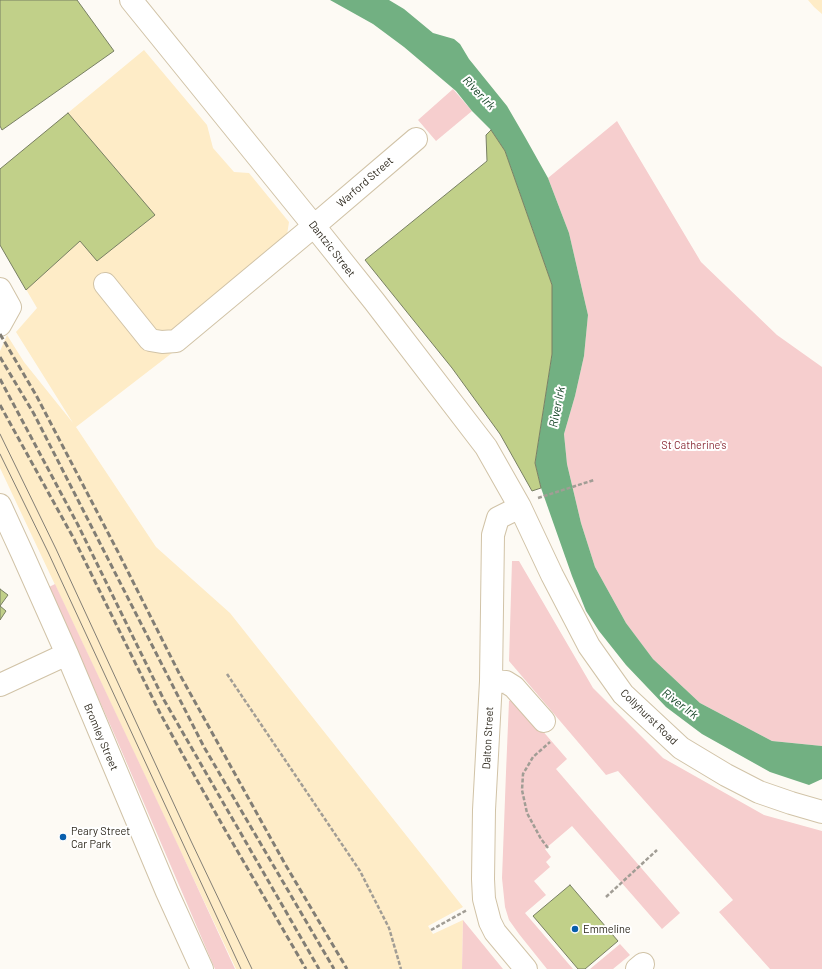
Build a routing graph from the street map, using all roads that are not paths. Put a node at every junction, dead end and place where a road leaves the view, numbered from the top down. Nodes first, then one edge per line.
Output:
1 (131, 0) edge
2 (416, 139) dead end
3 (314, 226) junction
4 (105, 284) dead end
5 (0, 289) edge
6 (0, 325) edge
7 (0, 505) edge
8 (520, 507) junction
9 (67, 654) junction
10 (491, 681) junction
11 (0, 685) edge
12 (544, 721) dead end
13 (822, 812) edge
14 (202, 969) edge
15 (526, 969) edge

1 - 3 street, Dantzic Street
2 - 3 street, Warford Street
3 - 4 street, Warford Street
3 - 8 street, Dantzic Street
5 - 6 street
7 - 9 street, Bromley Street
8 - 10 street, Dalton Street
8 - 13 street, Collyhurst Road
9 - 11 street
9 - 14 street, Bromley Street
10 - 12 street
10 - 15 street, Dalton Street

